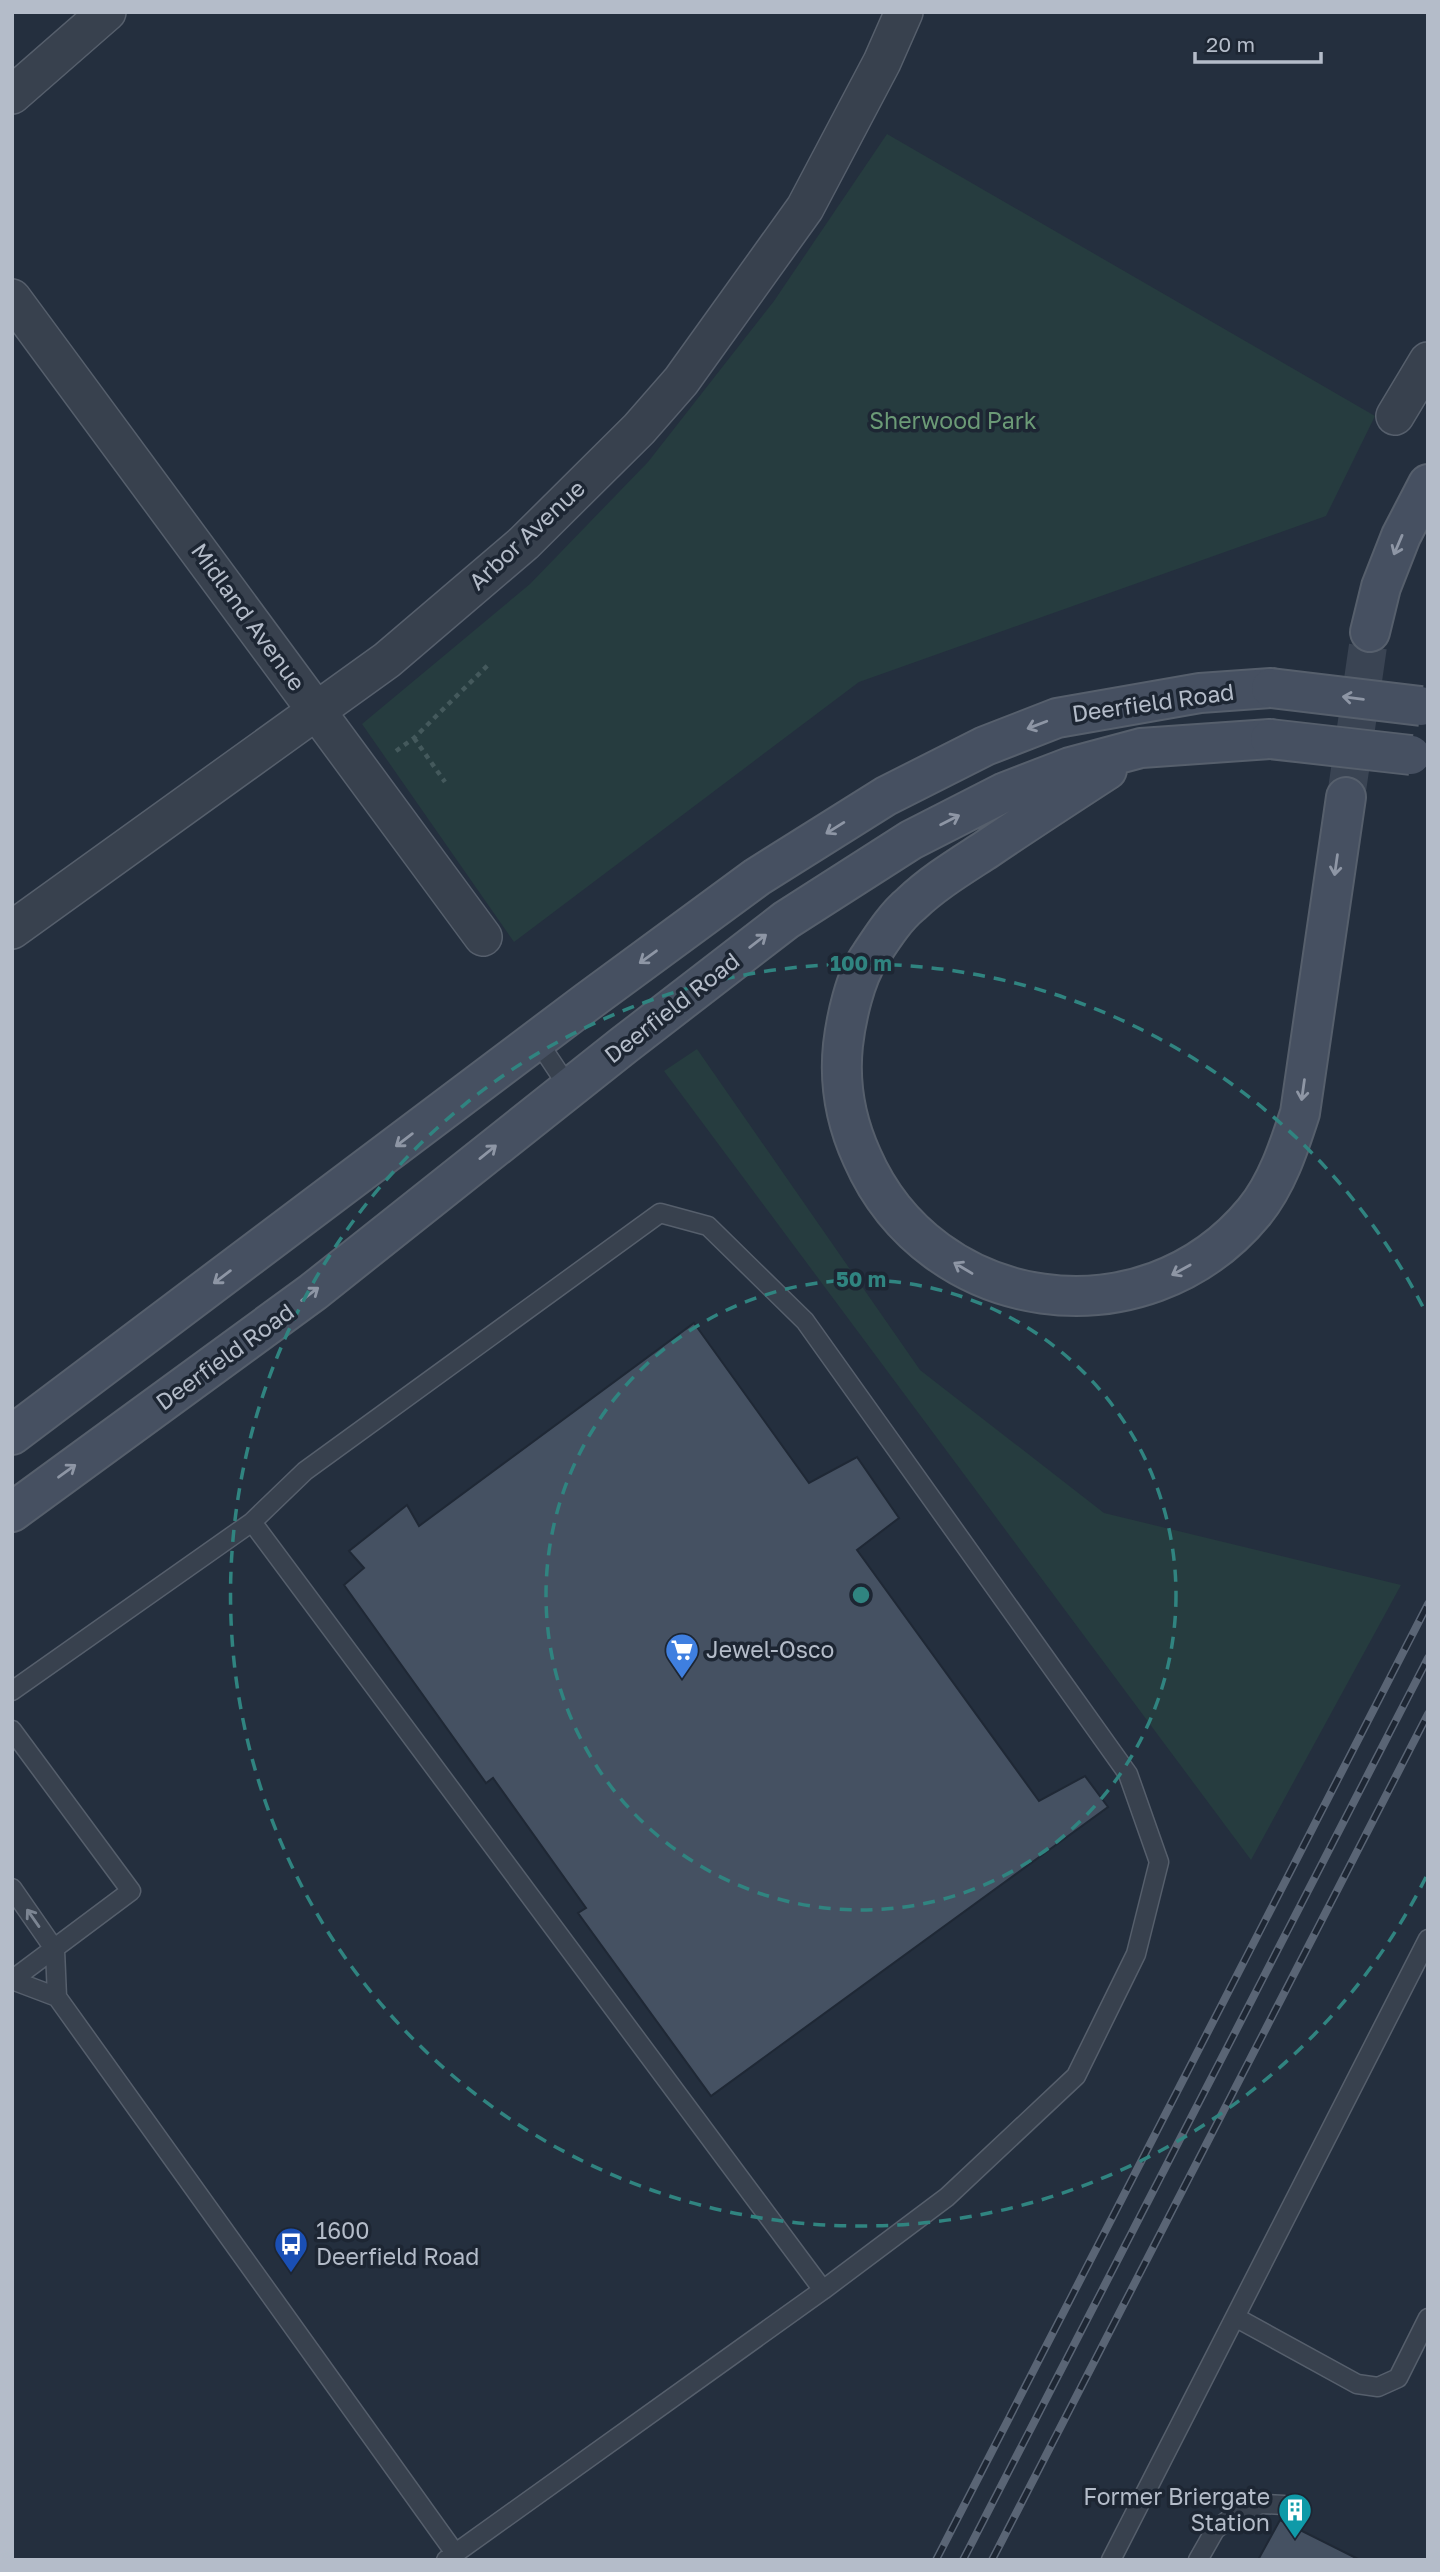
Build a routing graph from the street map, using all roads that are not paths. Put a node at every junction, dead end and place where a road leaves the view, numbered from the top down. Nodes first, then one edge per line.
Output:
1 (107, 12) edge
2 (904, 12) edge
3 (12, 95) edge
4 (12, 298) edge
5 (1428, 361) edge
6 (1395, 416) dead end
7 (1428, 484) edge
8 (1370, 632) tunnel mouth
9 (1425, 706) edge
10 (317, 710) junction
11 (1141, 748) junction
12 (1420, 758) edge
13 (1346, 797) tunnel mouth
14 (12, 930) edge
15 (483, 936) dead end
16 (537, 1040) junction
17 (569, 1088) junction
18 (12, 1435) edge
19 (12, 1512) edge
20 (252, 1522) junction
21 (12, 1691) edge
22 (12, 1730) edge
23 (12, 1888) edge
24 (1428, 1939) edge
25 (55, 1950) junction
26 (12, 1980) edge
27 (57, 1997) junction
28 (823, 2290) junction
29 (1235, 2317) junction
30 (1428, 2318) edge
31 (1284, 2505) dead end
32 (451, 2556) edge
33 (1111, 2560) edge
34 (1198, 2560) edge

1 - 3 street
2 - 10 street, Arbor Avenue
4 - 10 street, Midland Avenue
5 - 6 street
7 -> 8 main road
9 -> 16 main road, Deerfield Road, bridge
10 - 14 street, Arbor Avenue
10 - 15 street, Midland Avenue
11 - 12 main road, Deerfield Road, bridge
13 -> 11 main road
17 -> 11 main road, Deerfield Road
16 - 17 lane
16 -> 18 main road, Deerfield Road
19 -> 17 main road, Deerfield Road
20 - 21 lane
20 - 28 lane
20 - 28 lane
22 - 25 lane
25 -> 23 lane
24 - 29 lane
25 - 26 lane
25 - 27 lane
26 - 27 lane
27 - 32 lane
28 - 32 lane
29 - 30 lane
29 - 33 lane
31 - 34 lane

